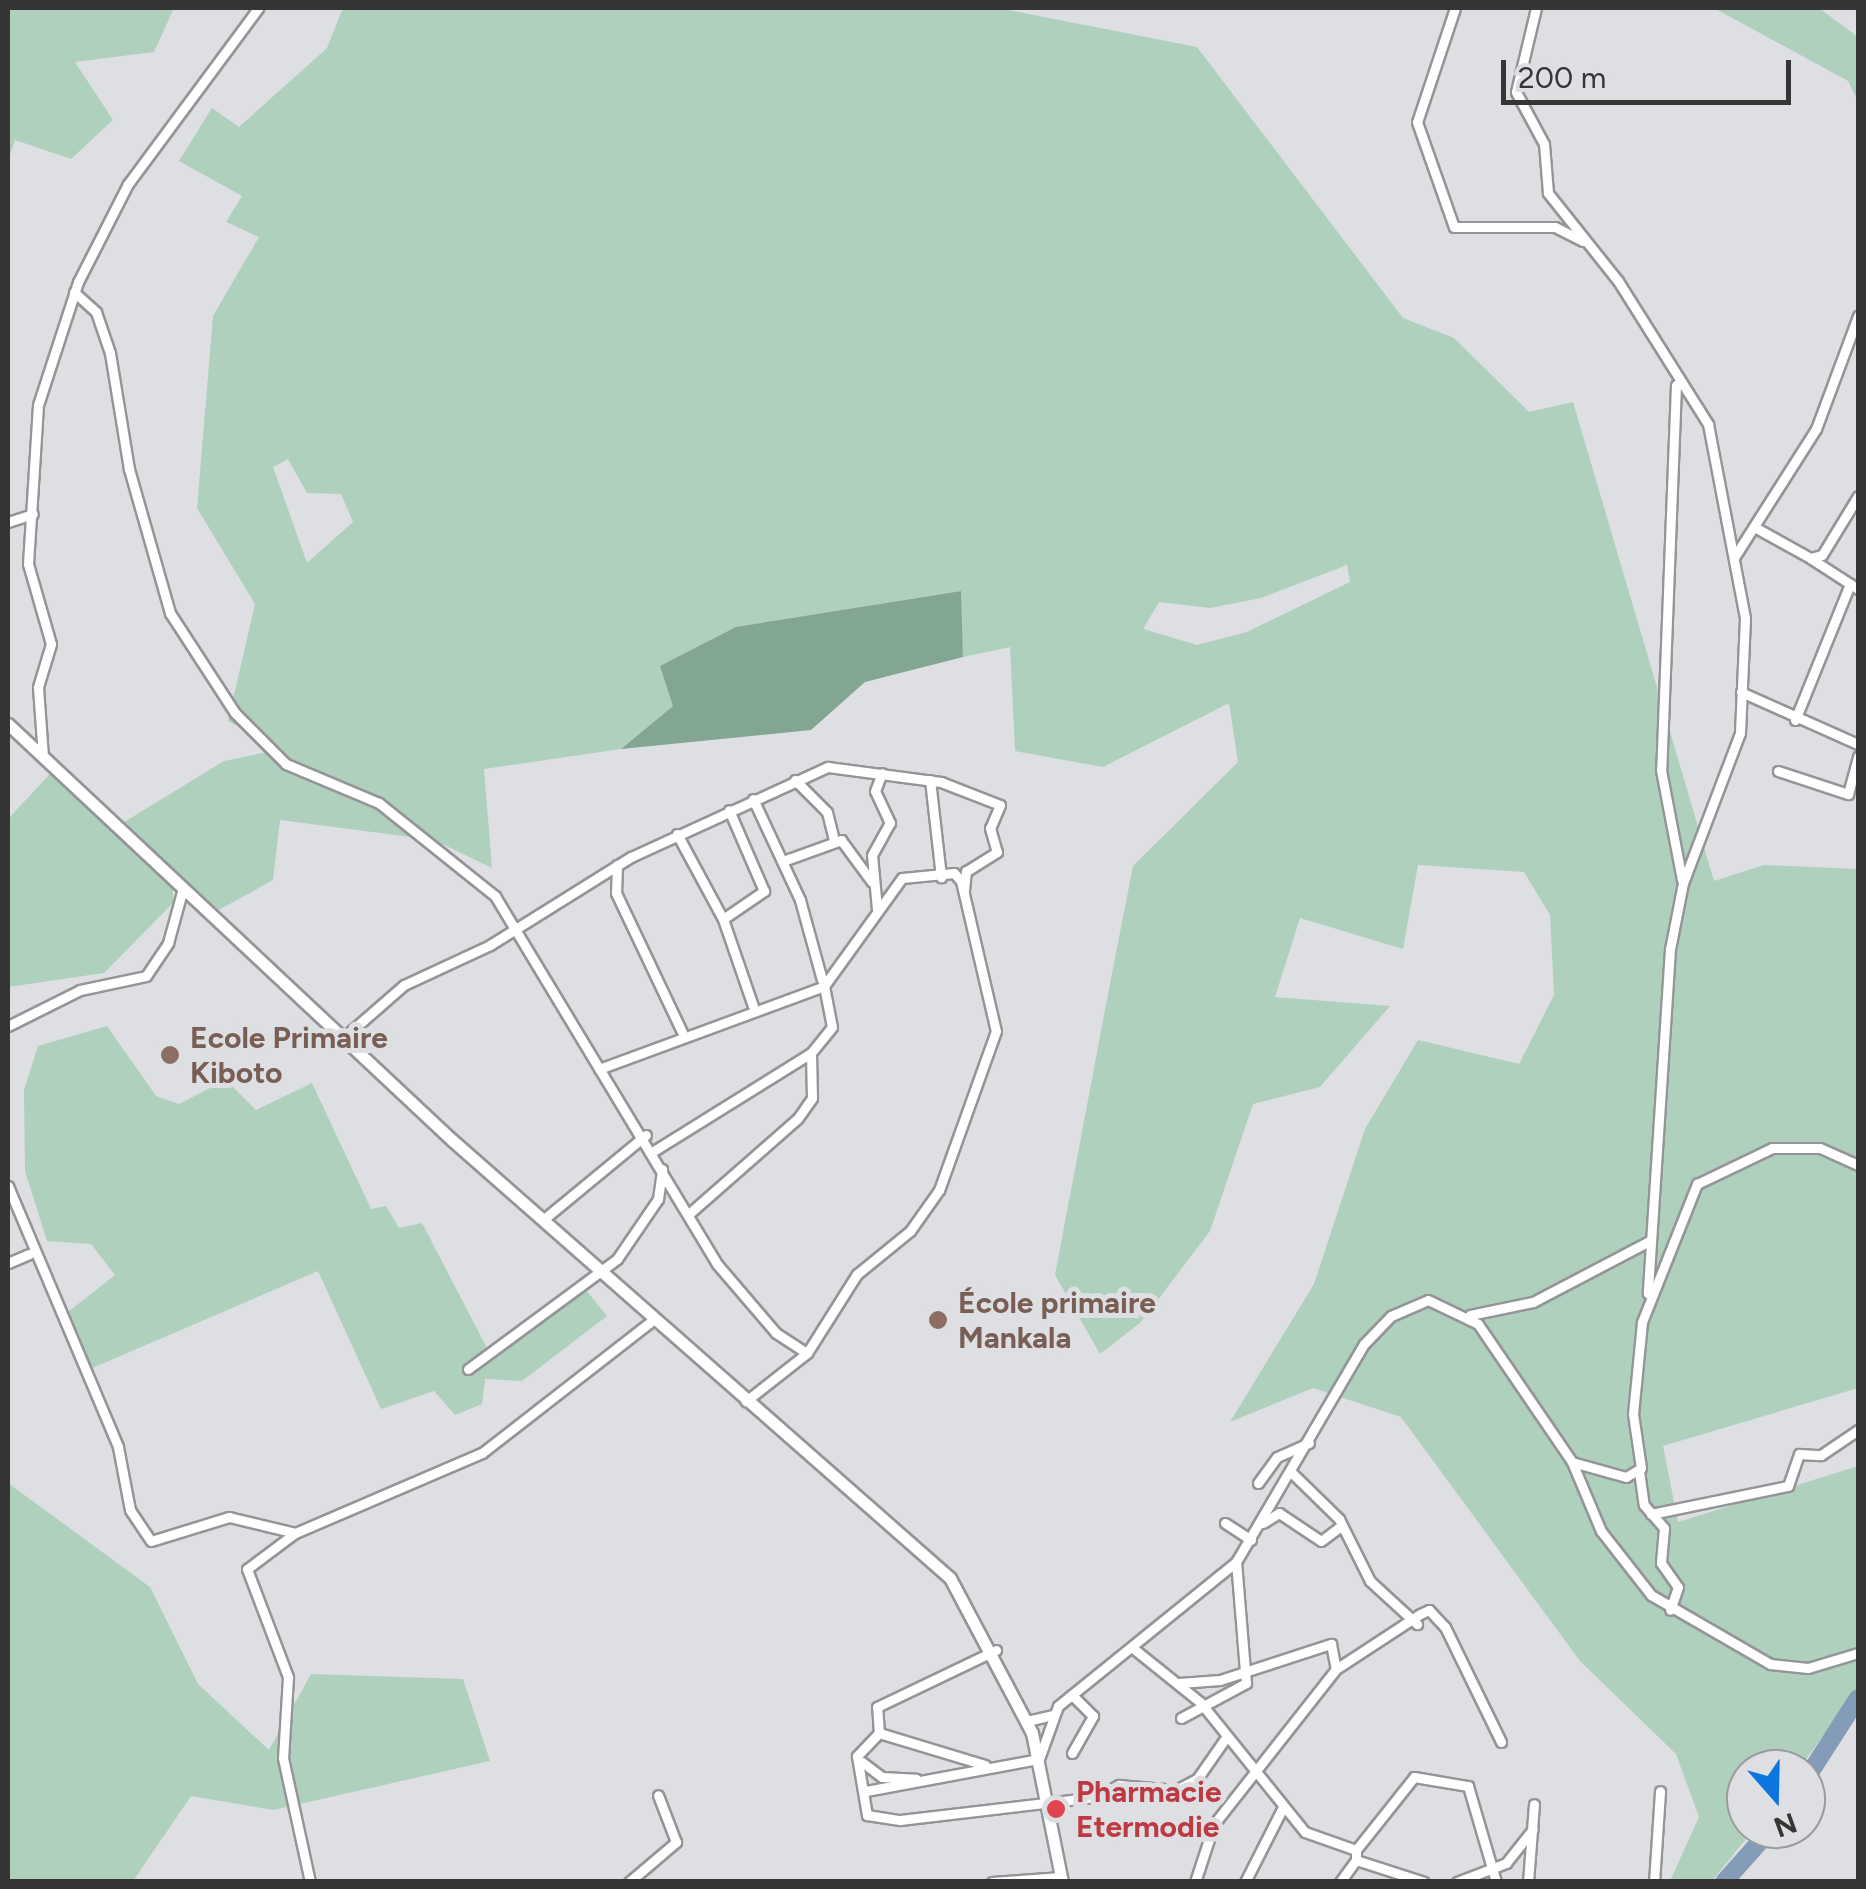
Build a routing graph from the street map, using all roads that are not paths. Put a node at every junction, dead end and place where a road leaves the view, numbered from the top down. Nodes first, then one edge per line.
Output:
1 (258, 8) edge
2 (1455, 8) edge
3 (1536, 8) edge
4 (1590, 245) junction
5 (74, 292) junction
6 (1858, 316) edge
7 (1674, 378) junction
8 (1858, 496) edge
9 (32, 514) junction
10 (8, 522) edge
11 (1758, 529) junction
12 (1735, 556) junction
13 (1810, 558) junction
14 (1854, 587) edge
15 (1740, 692) junction
16 (1795, 720) junction
17 (8, 724) edge
18 (1858, 744) edge
19 (1858, 756) edge
20 (1778, 770) dead end
21 (882, 774) junction
22 (59, 779) junction
23 (794, 780) junction
24 (930, 780) junction
25 (752, 799) junction
26 (729, 810) junction
27 (677, 834) junction
28 (834, 842) junction
29 (782, 861) junction
30 (617, 865) junction
31 (941, 877) junction
32 (872, 882) junction
33 (1683, 883) junction
34 (183, 888) junction
35 (962, 898) junction
36 (878, 909) junction
37 (723, 919) junction
38 (516, 922) junction
39 (823, 983) junction
40 (753, 1006) junction
41 (8, 1026) edge
42 (682, 1032) junction
43 (342, 1039) junction
44 (811, 1052) junction
45 (599, 1069) junction
46 (646, 1135) junction
47 (652, 1152) junction
48 (1858, 1165) edge
49 (662, 1169) junction
50 (8, 1186) edge
51 (691, 1212) junction
52 (544, 1219) junction
53 (1652, 1240) junction
54 (29, 1254) junction
55 (8, 1264) edge
56 (605, 1272) junction
57 (1648, 1294) junction
58 (1470, 1315) junction
59 (654, 1319) junction
60 (807, 1353) junction
61 (468, 1369) dead end
62 (744, 1402) junction
63 (1858, 1430) edge
64 (1312, 1442) junction
65 (1572, 1462) junction
66 (1290, 1471) junction
67 (1639, 1471) junction
68 (1258, 1483) dead end
69 (1650, 1514) junction
70 (1225, 1523) dead end
71 (1259, 1526) junction
72 (1338, 1528) junction
73 (295, 1533) junction
74 (1251, 1540) junction
75 (1236, 1562) junction
76 (1670, 1610) junction
77 (1417, 1624) junction
78 (1134, 1649) junction
79 (996, 1650) junction
80 (1858, 1652) edge
81 (1336, 1669) junction
82 (1245, 1670) junction
83 (1178, 1683) junction
84 (1072, 1695) junction
85 (1200, 1702) junction
86 (1053, 1715) junction
87 (1181, 1718) dead end
88 (1027, 1721) junction
89 (879, 1734) junction
90 (1228, 1736) junction
91 (1501, 1742) dead end
92 (1072, 1753) dead end
93 (858, 1756) junction
94 (1039, 1759) junction
95 (992, 1768) junction
96 (1254, 1769) junction
97 (936, 1778) junction
98 (1660, 1790) dead end
99 (866, 1791) junction
100 (658, 1795) dead end
101 (1046, 1802) junction
102 (1534, 1804) dead end
103 (1283, 1807) junction
104 (1533, 1829) junction
105 (1356, 1855) junction
106 (1494, 1868) junction
107 (1061, 1879) edge
108 (310, 1882) edge
109 (629, 1882) edge
110 (992, 1882) edge
111 (1195, 1882) edge
112 (1246, 1882) edge
113 (1340, 1882) edge
114 (1424, 1882) edge
115 (1457, 1882) edge
116 (1496, 1882) edge
117 (1528, 1882) edge
118 (1654, 1882) edge

1 - 5 street
2 - 4 street
3 - 4 street
4 - 7 street
5 - 9 street
5 - 38 street
6 - 11 street
7 - 12 street
7 - 33 street
8 - 13 street
9 - 10 street
9 - 22 street
11 - 12 street
11 - 13 street
12 - 15 street
13 - 14 street
14 - 16 street
15 - 16 street
15 - 33 street
16 - 18 street
17 - 22 street
19 - 20 street
21 - 23 street
21 - 24 street
21 - 32 street
22 - 34 street
23 - 25 street
23 - 28 street
24 - 31 street
24 - 35 street
25 - 26 street
25 - 29 street
26 - 27 street
26 - 37 street
27 - 30 street
27 - 37 street
28 - 29 street
28 - 32 street
29 - 39 street
30 - 38 street
30 - 42 street
31 - 35 street
31 - 36 street
32 - 36 street
33 - 53 street
34 - 41 street
34 - 43 street
35 - 60 street
36 - 39 street
37 - 40 street
38 - 43 street
38 - 45 street
39 - 40 street
39 - 44 street
40 - 42 street
42 - 45 street
43 - 52 street
44 - 47 street
44 - 51 street
45 - 46 street
46 - 47 street
46 - 52 street
47 - 49 street
48 - 57 street
49 - 51 street
49 - 56 street
50 - 54 street
51 - 60 street
52 - 56 street
53 - 57 street
53 - 58 street
54 - 55 street
54 - 73 street
56 - 59 street
56 - 61 street
57 - 67 street
58 - 64 street
58 - 65 street
59 - 62 street
59 - 73 street
60 - 62 street
62 - 79 street
63 - 69 street
64 - 66 street
64 - 68 street
65 - 67 street
65 - 76 street
66 - 71 street
66 - 72 street
67 - 69 street
69 - 76 street
70 - 74 street
71 - 72 street
71 - 74 street
72 - 77 street
73 - 108 street
74 - 75 street
75 - 78 street
75 - 82 street
76 - 80 street
77 - 81 street
77 - 91 street
78 - 83 street
78 - 84 street
79 - 88 street
79 - 89 street
81 - 82 street
81 - 96 street
82 - 83 street
82 - 85 street
83 - 85 street
84 - 86 street
84 - 92 street
85 - 87 street
85 - 90 street
86 - 88 street
86 - 94 street
88 - 94 street
89 - 93 street
89 - 95 street
90 - 96 street
90 - 101 street
93 - 97 street
93 - 99 street
94 - 95 street
94 - 101 street
95 - 97 street
96 - 103 street
96 - 111 street
97 - 99 street
98 - 118 street
99 - 101 street
100 - 109 street
101 - 107 street
102 - 104 street
103 - 105 street
103 - 112 street
104 - 106 street
104 - 117 street
105 - 106 street
105 - 113 street
105 - 114 street
106 - 115 street
106 - 116 street
107 - 110 street

